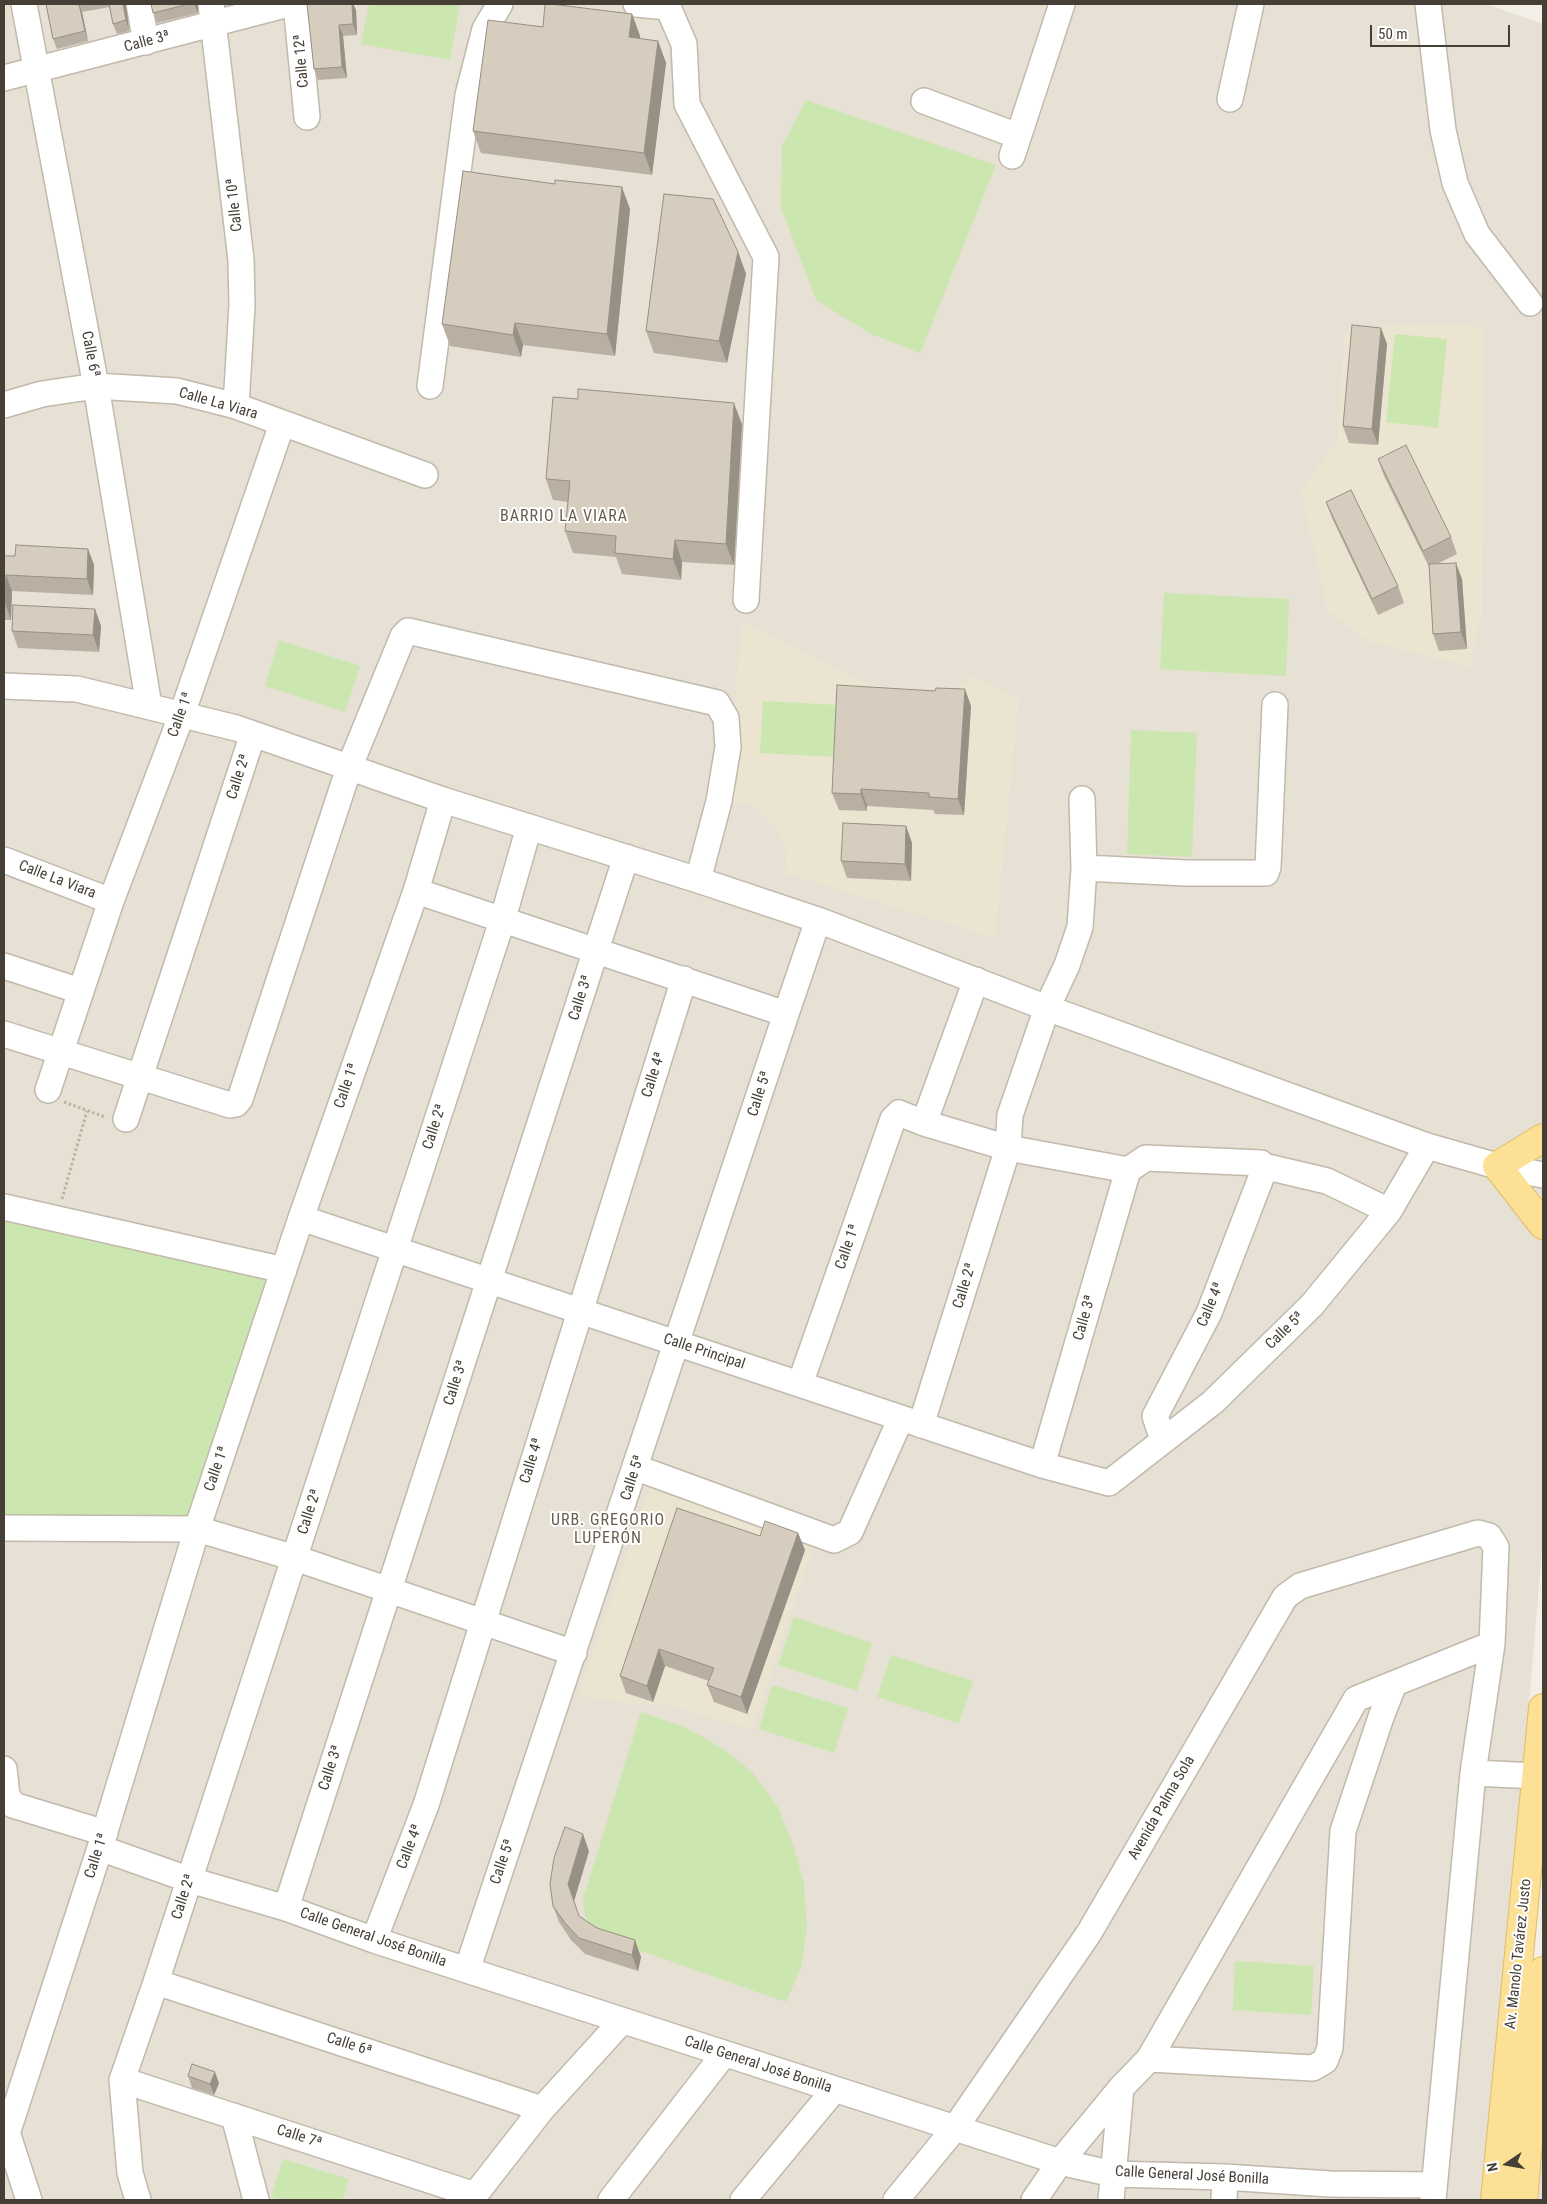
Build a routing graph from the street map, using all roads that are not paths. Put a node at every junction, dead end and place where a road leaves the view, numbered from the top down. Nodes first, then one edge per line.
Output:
1 (24, 4) edge
2 (138, 4) edge
3 (289, 4) edge
4 (296, 4) edge
5 (500, 4) edge
6 (636, 4) edge
7 (1062, 4) edge
8 (1250, 4) edge
9 (1428, 4) edge
10 (668, 5) edge
11 (212, 14) edge
12 (146, 42) junction
13 (38, 70) junction
14 (4, 78) edge
15 (1230, 99) dead end
16 (924, 100) dead end
17 (307, 117) dead end
18 (1530, 303) dead end
19 (96, 386) junction
20 (430, 386) dead end
21 (4, 405) edge
22 (236, 406) junction
23 (282, 424) junction
24 (425, 475) dead end
25 (746, 600) dead end
26 (4, 686) edge
27 (1275, 705) dead end
28 (149, 706) junction
29 (182, 714) junction
30 (253, 734) junction
31 (349, 768) junction
32 (1082, 799) dead end
33 (443, 800) junction
34 (529, 827) junction
35 (626, 857) junction
36 (4, 860) edge
37 (1084, 868) junction
38 (698, 880) junction
39 (416, 891) junction
40 (111, 901) junction
41 (503, 918) junction
42 (818, 920) junction
43 (597, 950) junction
44 (4, 966) edge
45 (684, 979) junction
46 (976, 980) junction
47 (80, 991) junction
48 (1047, 1008) junction
49 (786, 1014) junction
50 (4, 1034) edge
51 (59, 1052) junction
52 (139, 1077) junction
53 (48, 1090) road end
54 (126, 1119) road end
55 (924, 1123) junction
56 (1543, 1138) edge
57 (1427, 1146) junction
58 (1008, 1148) junction
59 (1263, 1166) junction
60 (1497, 1166) junction
61 (1128, 1170) junction
62 (1543, 1175) edge
63 (4, 1207) edge
64 (1389, 1211) junction
65 (301, 1218) junction
66 (1543, 1225) edge
67 (396, 1249) junction
68 (284, 1270) junction
69 (488, 1280) junction
70 (579, 1310) junction
71 (676, 1342) junction
72 (800, 1384) junction
73 (911, 1421) junction
74 (1166, 1438) junction
75 (1042, 1465) junction
76 (637, 1468) junction
77 (1109, 1482) joint
78 (4, 1528) edge
79 (196, 1529) junction
80 (295, 1558) junction
81 (389, 1590) junction
82 (482, 1622) junction
83 (1492, 1644) junction
84 (574, 1653) junction
85 (1394, 1684) junction
86 (1543, 1708) edge
87 (4, 1769) edge
88 (1473, 1773) junction
89 (1537, 1776) junction
90 (103, 1841) junction
91 (190, 1880) junction
92 (286, 1908) junction
93 (374, 1940) junction
94 (467, 1970) junction
95 (1543, 1971) edge
96 (156, 1982) junction
97 (622, 2021) junction
98 (724, 2054) junction
99 (1149, 2059) junction
100 (1539, 2077) edge
101 (122, 2080) junction
102 (1121, 2088) junction
103 (834, 2090) junction
104 (542, 2109) junction
105 (234, 2116) junction
106 (955, 2128) junction
107 (6, 2137) edge
108 (1060, 2162) junction
109 (1113, 2174) junction
110 (1224, 2188) edge
111 (1329, 2192) edge
112 (1434, 2193) edge
113 (473, 2198) edge
114 (29, 2200) edge
115 (138, 2200) edge
116 (256, 2200) edge
117 (611, 2200) edge
118 (743, 2200) edge
119 (896, 2200) edge
120 (1034, 2200) edge
121 (1111, 2200) edge
122 (1495, 2200) edge
123 (1523, 2200) edge

1 - 13 street, Calle 6ª
2 - 12 street
3 - 11 street, Calle 3ª
4 - 17 street, Calle 12ª
5 - 20 street
6 - 10 street
7 - 16 street
8 - 15 street
9 - 18 street
10 - 25 street
11 - 12 street, Calle 3ª
11 - 22 street, Calle 10ª
12 - 13 street, Calle 3ª
13 - 14 street, Calle 3ª
13 - 19 street, Calle 6ª
19 - 21 street, Calle La Viara
19 - 22 street, Calle La Viara
19 - 28 street, Calle 6ª
22 - 23 street, Calle La Viara
23 - 24 street, Calle La Viara
23 - 29 street, Calle 1ª
26 - 28 street
27 - 37 street
28 - 29 street
29 - 30 street
29 - 40 street, Calle 1ª
30 - 31 street
30 - 52 street, Calle 2ª
31 - 33 street
31 - 38 street
31 - 52 street
32 - 37 street, Calle 2ª
33 - 34 street
33 - 39 street, Calle 1ª
34 - 35 street
34 - 41 street, Calle 2ª
35 - 38 street
35 - 43 street, Calle 3ª
36 - 40 street, Calle La Viara
37 - 48 street, Calle 2ª
38 - 42 street
39 - 41 street
39 - 65 street, Calle 1ª
40 - 47 street, Calle 1ª
41 - 43 street
41 - 67 street, Calle 2ª
42 - 46 street
42 - 49 street, Calle 5ª
43 - 45 street
43 - 69 street, Calle 3ª
44 - 47 street
45 - 49 street
45 - 70 street, Calle 4ª
46 - 48 street
46 - 55 street
47 - 51 street, Calle 1ª
48 - 57 street
48 - 58 street, Calle 2ª
49 - 71 street, Calle 5ª
50 - 51 street
51 - 52 street
51 - 53 street, Calle 1ª
52 - 54 street, Calle 2ª
55 - 58 street
55 - 72 street, Calle 1ª
56 - 60 main road
57 - 60 street
57 - 64 street, Calle 5ª
58 - 61 street
58 - 73 street, Calle 2ª
59 - 61 street
59 - 64 street
59 - 74 street, Calle 4ª
60 - 62 street
60 - 66 main road
61 - 75 street, Calle 3ª
63 - 68 street
64 - 74 street, Calle 5ª
65 - 67 street, Calle Principal
65 - 68 street, Calle 1ª
67 - 69 street, Calle Principal
67 - 80 street, Calle 2ª
68 - 79 street, Calle 1ª
69 - 70 street, Calle Principal
69 - 81 street, Calle 3ª
70 - 71 street, Calle Principal
70 - 82 street, Calle 4ª
71 - 72 street, Calle Principal
71 - 76 street, Calle 5ª
72 - 73 street, Calle Principal
73 - 75 street, Calle Principal
73 - 76 street, Calle 2ª
74 - 77 street, Calle 5ª
75 - 77 street, Calle Principal
76 - 84 street, Calle 5ª
78 - 79 street
79 - 80 street
79 - 90 street, Calle 1ª
80 - 81 street
80 - 91 street, Calle 2ª
81 - 82 street
81 - 92 street, Calle 3ª
82 - 84 street
82 - 93 street, Calle 4ª
83 - 85 street
83 - 88 street
83 - 106 street, Avenida Palma Sola
84 - 94 street, Calle 5ª
85 - 99 street
85 - 99 street
86 - 89 main road, Av. Manolo Tavárez Justo
87 - 90 street, Calle General José Bonilla
88 - 89 street
88 - 112 street
89 - 122 main road, Av. Manolo Tavárez Justo
90 - 91 street, Calle General José Bonilla
90 - 107 street, Calle 1ª
91 - 92 street, Calle General José Bonilla
91 - 96 street, Calle 2ª
92 - 93 street, Calle General José Bonilla
93 - 94 street, Calle General José Bonilla
94 - 97 street, Calle General José Bonilla
95 - 100 main road, Av. Manolo Tavárez Justo
96 - 101 street, Calle 2ª
96 - 104 street, Calle 6ª
97 - 98 street, Calle General José Bonilla
97 - 104 street
98 - 103 street, Calle General José Bonilla
98 - 117 street
99 - 102 street
100 - 123 main road, Av. Manolo Tavárez Justo
101 - 105 street, Calle 7ª
101 - 115 street, Calle 2ª
102 - 108 street
102 - 109 street
103 - 106 street, Calle General José Bonilla
103 - 118 street
104 - 113 street
105 - 113 street, Calle 7ª
105 - 116 street
106 - 108 street, Calle General José Bonilla
106 - 119 street, Avenida Palma Sola
107 - 114 street
108 - 109 street, Calle General José Bonilla
108 - 120 street
109 - 110 street, Calle General José Bonilla
109 - 121 street
110 - 111 street, Calle General José Bonilla
111 - 112 street, Calle General José Bonilla

